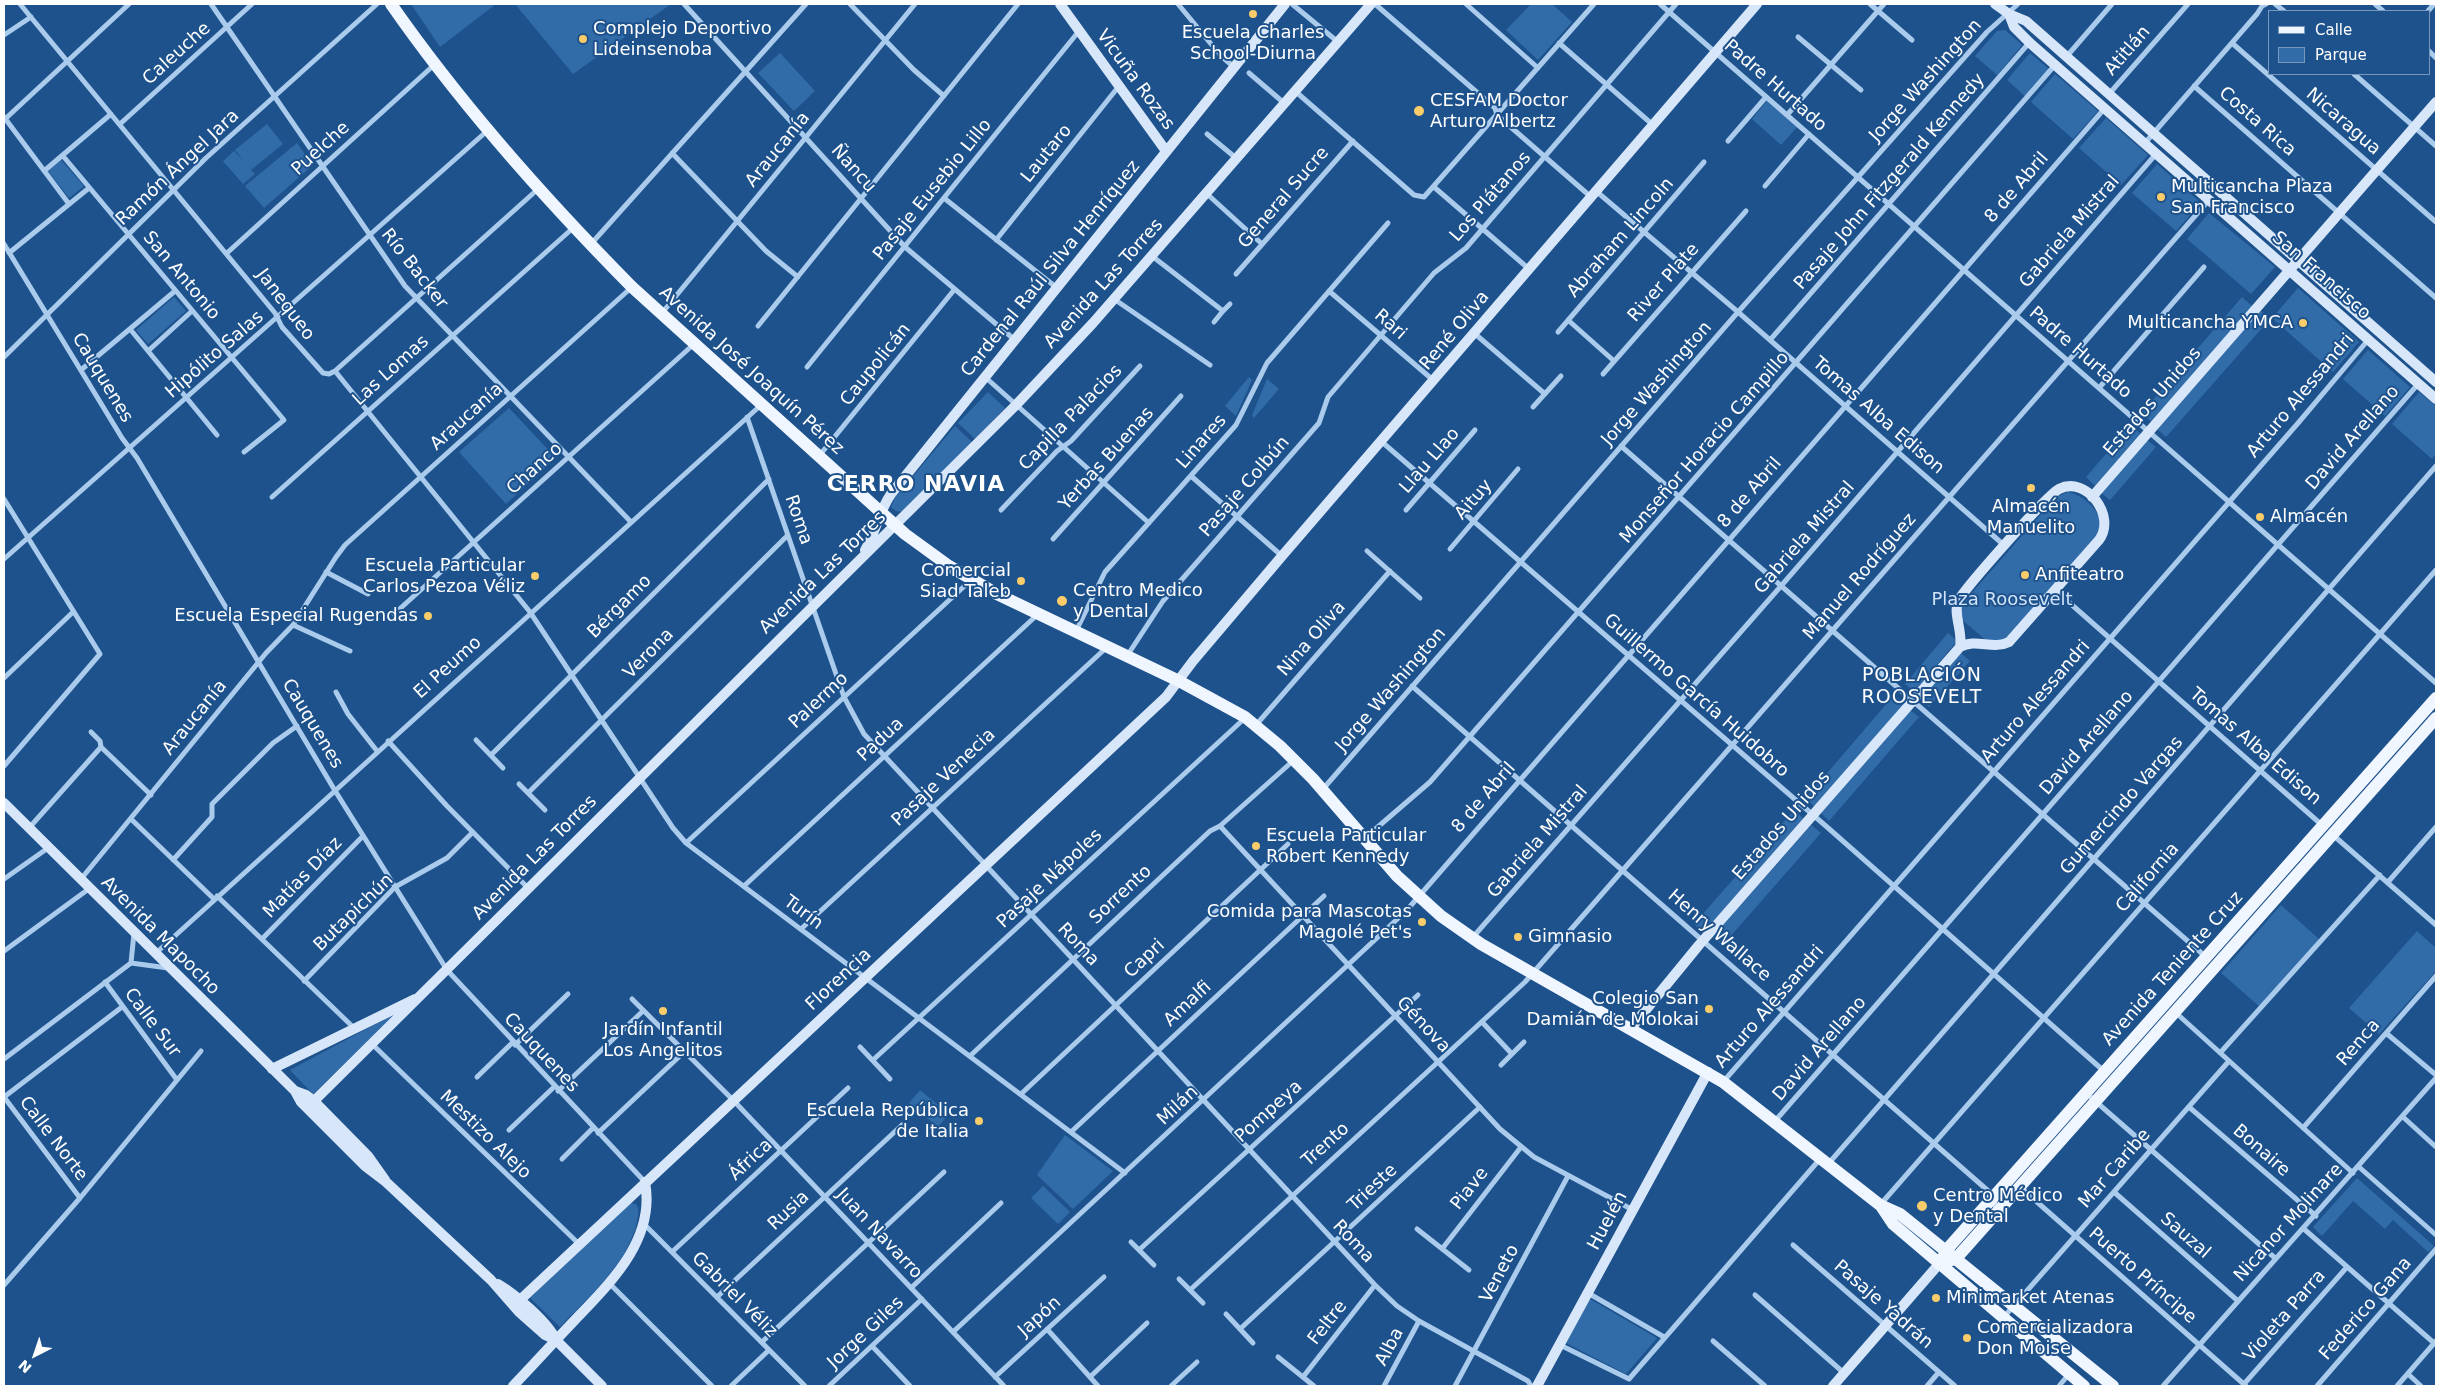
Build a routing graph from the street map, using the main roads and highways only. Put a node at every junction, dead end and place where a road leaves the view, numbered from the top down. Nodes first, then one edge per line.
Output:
1 (391, 4) edge
2 (1060, 4) edge
3 (1286, 4) edge
4 (1373, 4) edge
5 (1757, 4) edge
6 (1995, 4) edge
7 (2009, 14) junction
8 (2436, 102) edge
9 (1166, 152) junction
10 (2298, 260) junction
11 (2289, 270) junction
12 (2436, 382) edge
13 (2435, 396) edge
14 (2092, 496) junction
15 (882, 514) junction
16 (895, 526) junction
17 (857, 564) junction
18 (1959, 623) junction
19 (1983, 644) junction
20 (1960, 647) junction
21 (1179, 681) junction
22 (2436, 698) edge
23 (2436, 718) edge
24 (4, 803) edge
25 (2328, 830) junction
26 (422, 995) junction
27 (2170, 1008) junction
28 (1631, 1028) junction
29 (272, 1069) junction
30 (1708, 1072) junction
31 (294, 1091) junction
32 (2091, 1097) junction
33 (314, 1101) junction
34 (386, 1182) junction
35 (645, 1182) junction
36 (1880, 1205) junction
37 (1950, 1255) junction
38 (1939, 1264) junction
39 (491, 1280) junction
40 (520, 1300) junction
41 (519, 1312) junction
42 (556, 1340) junction
43 (514, 1386) edge
44 (602, 1386) edge
45 (1537, 1386) edge
46 (1833, 1386) edge
47 (2084, 1386) edge
48 (2113, 1386) edge

1 - 15 main road, Avenida José Joaquín Pérez
2 - 9 main road, Vicuña Rozas
3 - 9 main road, Cardenal Raúl Silva Henríquez
4 - 16 main road, Avenida Las Torres
5 - 21 main road, René Oliva
6 - 7 main road, San Francisco
7 - 10 main road, San Francisco
7 - 11 main road, San Francisco
8 - 10 main road, Estados Unidos
9 - 15 main road, Cardenal Raúl Silva Henríquez
10 - 11 main road, Estados Unidos
10 - 12 main road, San Francisco
11 - 13 main road, San Francisco
11 - 14 main road, Estados Unidos
14 - 18 main road
14 - 19 main road
15 - 16 main road, Avenida José Joaquín Pérez
15 - 17 main road, Cardenal Raúl Silva Henríquez
16 - 17 main road, Avenida Las Torres
16 - 21 main road, Avenida José Joaquín Pérez
17 - 26 main road, Avenida Las Torres
18 - 19 main road
18 - 20 main road
19 - 20 main road
20 - 28 main road, Estados Unidos
21 - 28 main road, Avenida José Joaquín Pérez
21 - 35 main road, Florencia
22 - 25 main road, Avenida Teniente Cruz
23 - 25 main road, Avenida Teniente Cruz
24 - 29 main road, Avenida Mapocho
25 - 27 main road, Avenida Teniente Cruz
25 - 27 main road, Avenida Teniente Cruz
26 - 29 main road, Avenida Las Torres
26 - 33 main road, Avenida Las Torres
27 - 32 main road, Avenida Teniente Cruz
27 - 32 main road, Avenida Teniente Cruz
28 - 30 main road, Avenida José Joaquín Pérez
29 - 31 main road, Avenida Mapocho
30 - 36 main road, Avenida José Joaquín Pérez
30 - 45 main road, Huelén
31 - 33 main road, Avenida Mapocho
31 - 34 main road, Avenida Mapocho
32 - 37 main road, Avenida Teniente Cruz
32 - 37 main road, Avenida Teniente Cruz
33 - 34 main road, Avenida Mapocho
34 - 39 main road, Avenida Mapocho
35 - 40 main road, Florencia
35 - 42 main road
36 - 37 main road, Avenida José Joaquín Pérez
36 - 38 main road, Avenida José Joaquín Pérez
37 - 38 main road
37 - 48 main road, Avenida José Joaquín Pérez
38 - 46 main road
38 - 47 main road, Avenida José Joaquín Pérez
39 - 40 main road, Avenida Mapocho
39 - 41 main road, Avenida Mapocho
40 - 41 main road
40 - 42 main road, Avenida Mapocho
41 - 42 main road, Avenida Mapocho
42 - 43 main road
42 - 44 main road, Avenida Mapocho

